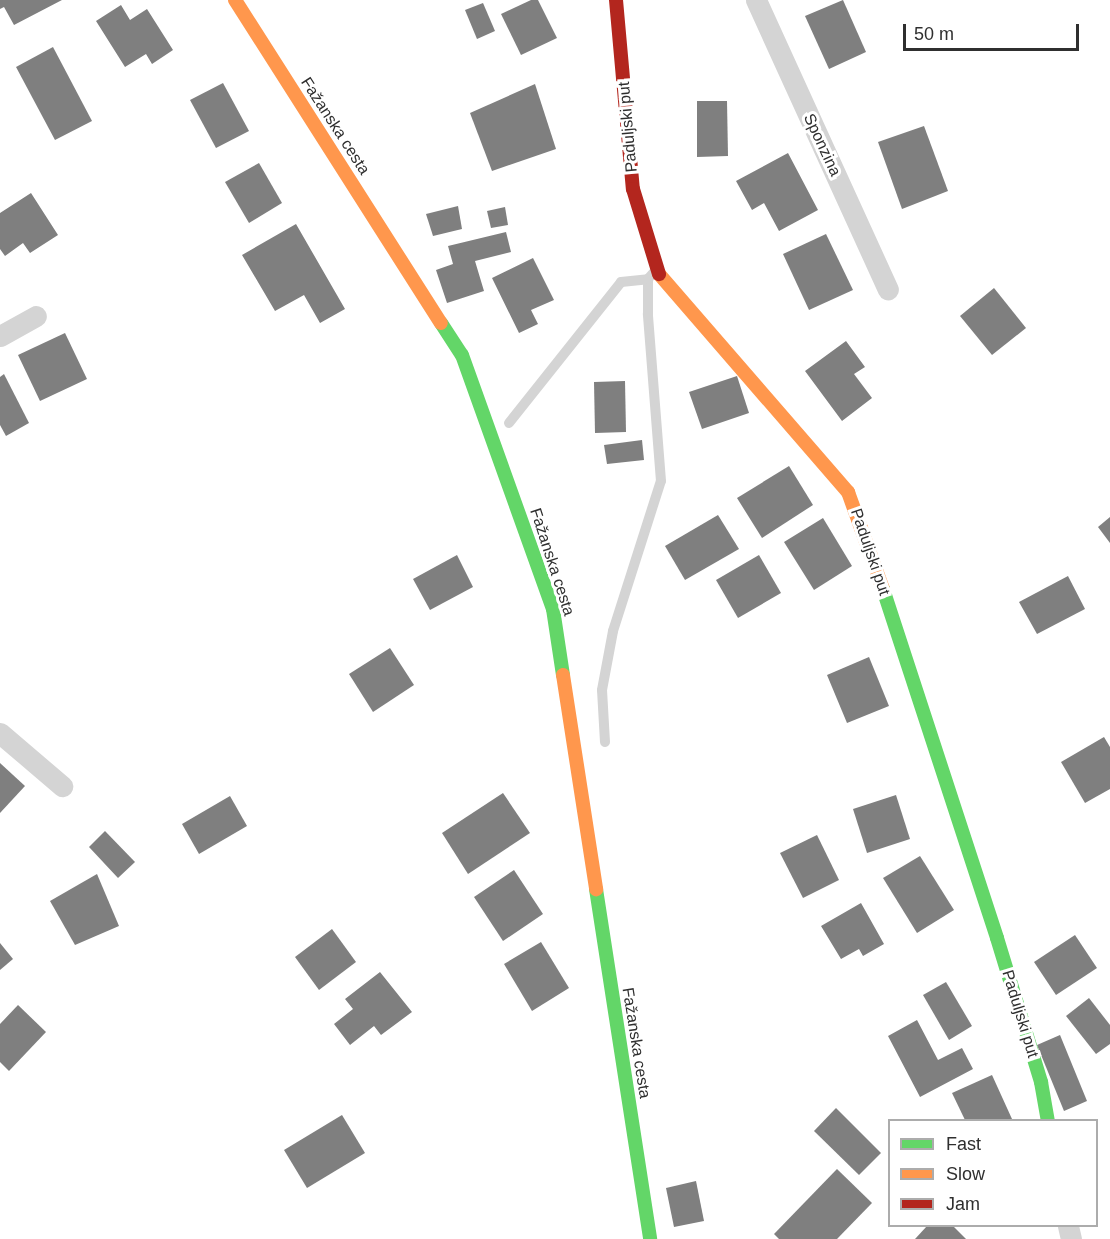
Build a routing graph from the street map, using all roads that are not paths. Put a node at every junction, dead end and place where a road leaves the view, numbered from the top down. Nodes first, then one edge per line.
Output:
1 (235, 0) edge
2 (616, 0) edge
3 (756, 0) edge
4 (652, 274) junction
5 (888, 289) dead end
6 (36, 316) dead end
7 (0, 336) edge
8 (509, 423) dead end
9 (0, 733) edge
10 (605, 742) dead end
11 (62, 786) dead end
12 (1048, 1119) edge
13 (650, 1239) edge

1 - 13 main road, Fažanska cesta
2 - 4 main road, Paduljski put
3 - 5 street, Sponzina
4 - 8 lane
4 - 10 lane
4 - 12 main road, Paduljski put
6 - 7 street
9 - 11 street

